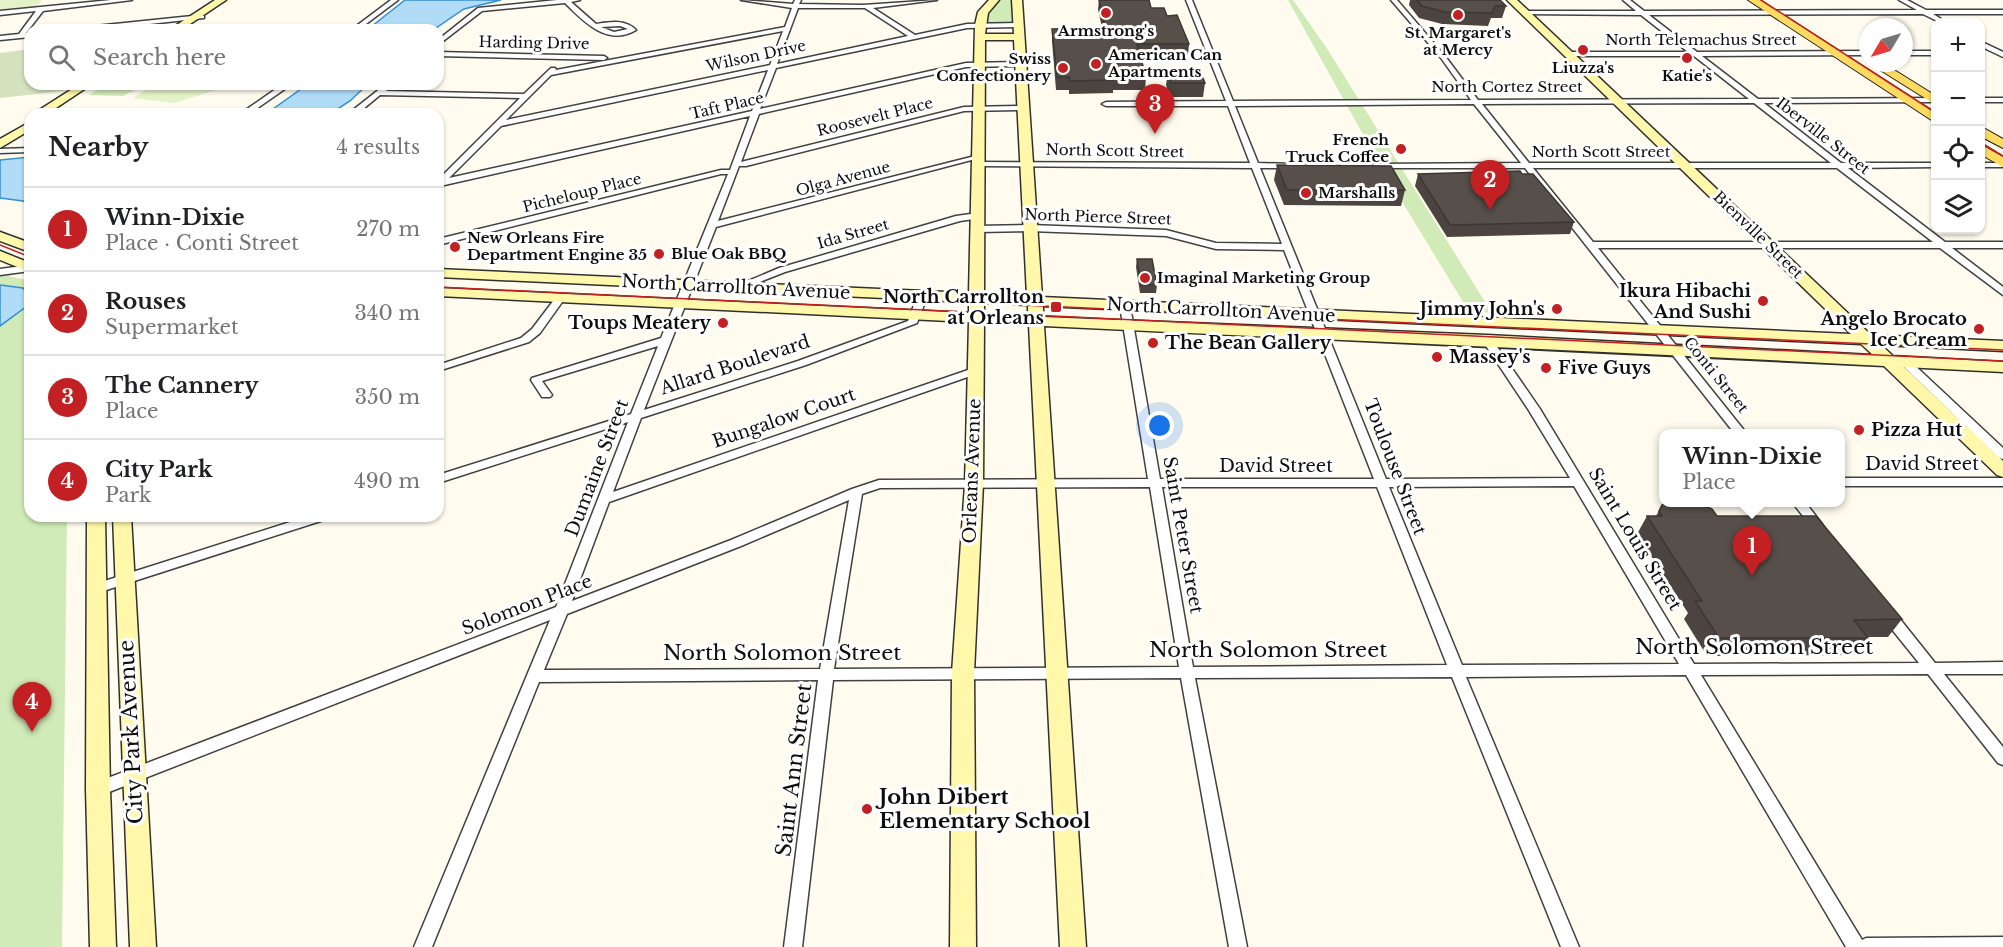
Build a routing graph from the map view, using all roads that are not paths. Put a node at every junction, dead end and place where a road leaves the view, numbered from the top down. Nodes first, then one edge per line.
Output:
1 (129, 0) edge
2 (221, 0) edge
3 (228, 0) edge
4 (395, 0) edge
5 (577, 0) edge
6 (744, 0) edge
7 (934, 0) edge
8 (1017, 0) edge
9 (1189, 0) edge
10 (1394, 0) edge
11 (1512, 0) edge
12 (1520, 0) edge
13 (1626, 0) edge
14 (1753, 0) edge
15 (1775, 0) edge
16 (1902, 0) edge
17 (566, 1) edge
18 (992, 1) edge
19 (797, 3) edge
20 (866, 6) junction
21 (41, 9) junction
22 (2003, 12) edge
23 (0, 13) edge
24 (1530, 13) junction
25 (1643, 13) junction
26 (1773, 13) junction
27 (1796, 13) junction
28 (1925, 13) junction
29 (198, 17) junction
30 (1935, 18) edge
31 (30, 24) edge
32 (132, 24) edge
33 (185, 24) edge
34 (189, 24) edge
35 (362, 24) edge
36 (1814, 24) dead end
37 (592, 26) junction
38 (788, 28) junction
39 (980, 31) junction
40 (1019, 31) junction
41 (24, 32) edge
42 (21, 36) junction
43 (24, 36) edge
44 (0, 38) edge
45 (444, 38) edge
46 (914, 38) junction
47 (1841, 41) dead end
48 (1985, 45) edge
49 (1859, 52) edge
50 (1985, 52) edge
51 (1834, 53) junction
52 (1913, 53) edge
53 (1931, 53) edge
54 (2002, 53) edge
55 (444, 54) edge
56 (1572, 54) junction
57 (1696, 54) junction
58 (1859, 55) edge
59 (565, 57) junction
60 (629, 59) junction
61 (980, 64) junction
62 (1021, 64) junction
63 (774, 66) junction
64 (1889, 72) edge
65 (549, 73) junction
66 (77, 90) edge
67 (85, 90) edge
68 (279, 90) edge
69 (383, 90) edge
70 (379, 93) junction
71 (525, 96) junction
72 (1931, 98) edge
73 (1622, 100) junction
74 (1756, 100) junction
75 (1907, 100) junction
76 (1985, 100) edge
77 (2003, 100) edge
78 (1229, 101) junction
79 (1475, 101) junction
80 (1931, 101) edge
81 (1106, 104) dead end
82 (49, 108) edge
83 (57, 108) edge
84 (253, 108) edge
85 (360, 108) edge
86 (980, 108) junction
87 (1023, 108) junction
88 (754, 114) junction
89 (1931, 116) edge
90 (24, 123) edge
91 (500, 124) junction
92 (24, 129) edge
93 (1985, 133) edge
94 (0, 137) edge
95 (0, 144) edge
96 (2003, 144) edge
97 (24, 150) edge
98 (1985, 151) edge
99 (0, 152) edge
100 (978, 161) junction
101 (1028, 164) junction
102 (1836, 164) junction
103 (2003, 164) edge
104 (1527, 165) junction
105 (1689, 165) junction
106 (1931, 165) edge
107 (1985, 165) edge
108 (1256, 166) junction
109 (1305, 166) edge
110 (1362, 166) edge
111 (734, 168) junction
112 (444, 179) edge
113 (444, 183) edge
114 (977, 222) junction
115 (713, 224) junction
116 (1030, 228) junction
117 (0, 236) edge
118 (444, 241) edge
119 (1591, 245) junction
120 (1774, 245) junction
121 (1944, 245) junction
122 (2003, 245) edge
123 (24, 246) edge
124 (1287, 247) junction
125 (0, 255) edge
126 (24, 265) edge
127 (24, 269) edge
128 (0, 272) edge
129 (444, 273) edge
130 (688, 285) junction
131 (739, 287) junction
132 (444, 292) edge
133 (2003, 292) edge
134 (922, 297) junction
135 (560, 298) junction
136 (1035, 302) junction
137 (681, 303) junction
138 (1125, 306) junction
139 (976, 309) junction
140 (1315, 314) junction
141 (916, 316) junction
142 (1035, 321) junction
143 (1479, 322) junction
144 (1127, 325) junction
145 (1659, 330) junction
146 (1770, 334) junction
147 (1325, 335) junction
148 (1873, 339) junction
149 (665, 340) junction
150 (1487, 340) junction
151 (2000, 349) edge
152 (1675, 350) junction
153 (1788, 356) junction
154 (1897, 362) junction
155 (444, 366) edge
156 (2003, 367) edge
157 (975, 371) junction
158 (546, 395) dead end
159 (635, 416) junction
160 (1738, 429) edge
161 (2003, 455) edge
162 (2003, 471) edge
163 (444, 477) edge
164 (1578, 482) junction
165 (1845, 482) edge
166 (2003, 482) edge
167 (1382, 483) junction
168 (974, 484) junction
169 (1044, 484) junction
170 (1154, 484) junction
171 (856, 492) junction
172 (605, 499) junction
173 (1802, 507) edge
174 (96, 522) edge
175 (122, 522) edge
176 (304, 522) edge
177 (1827, 539) edge
178 (124, 580) junction
179 (97, 588) junction
180 (1879, 603) edge
181 (561, 611) junction
182 (1690, 668) junction
183 (1931, 668) junction
184 (2003, 668) edge
185 (1454, 669) junction
186 (1057, 672) junction
187 (1187, 672) junction
188 (963, 673) junction
189 (826, 674) junction
190 (533, 676) junction
191 (2003, 758) edge
192 (133, 777) junction
193 (98, 789) junction
194 (2003, 946) edge
195 (103, 947) edge
196 (142, 947) edge
197 (423, 947) edge
198 (793, 947) edge
199 (963, 947) edge
200 (1073, 947) edge
201 (1238, 947) edge
202 (1570, 947) edge
203 (1856, 947) edge
204 (1866, 947) edge

1 - 21 street
2 - 29 street
3 - 29 street
4 - 35 street
5 - 17 street
6 - 19 street
7 - 20 street
8 - 40 street
9 - 78 street, Toulouse Street
10 - 79 street, Conti Street
11 - 24 street, Bienville Street
12 - 24 street, Bienville Street
13 - 25 street, Iberville Street
14 - 26 main road
15 - 27 main road
16 - 28 street
17 - 37 street
17 - 45 street
18 - 39 street, Orleans Avenue
19 - 20 street
19 - 38 street, Dumaine Street
20 - 46 street
21 - 23 street
21 - 31 street
22 - 28 street
24 - 25 street
24 - 56 street, Bienville Street
25 - 26 street
25 - 57 street, Iberville Street
26 - 27 street
26 - 51 main road
27 - 28 street
27 - 36 main road
28 - 30 street
29 - 32 street
29 - 33 street
29 - 34 street
37 - 37 street
38 - 60 street, Harding Drive
38 - 63 street, Dumaine Street
39 - 40 street
39 - 46 street, Wilson Drive
39 - 61 street, Orleans Avenue
40 - 62 street
41 - 42 street
42 - 43 street
42 - 44 street
46 - 63 street, Wilson Drive
47 - 49 main road
48 - 54 street
50 - 54 street
51 - 57 street, North Telemachus Street
51 - 58 street, North Telemachus Street
51 - 75 main road
52 - 53 street
55 - 59 street, Harding Drive
56 - 57 street, North Telemachus Street
56 - 73 street, Bienville Street
57 - 74 street, Iberville Street
59 - 60 street, Harding Drive
59 - 65 street
60 - 65 street, Harding Drive
61 - 62 street, Taft Place
61 - 86 street, Orleans Avenue
61 - 88 street, Taft Place
62 - 87 street
63 - 88 street, Dumaine Street
63 - 91 street, Wilson Drive
64 - 72 main road
65 - 71 street
66 - 82 street
67 - 83 street
68 - 84 street
69 - 70 street
70 - 71 street
70 - 85 street
71 - 91 street
73 - 74 street, North Cortez Street
73 - 79 street, North Cortez Street
73 - 105 street, Bienville Street
74 - 75 street, North Cortez Street
74 - 102 street, Iberville Street
75 - 80 street, North Cortez Street
75 - 89 main road
76 - 77 street
78 - 79 street, North Cortez Street
78 - 81 street, North Cortez Street
78 - 108 street, Toulouse Street
79 - 104 street, Conti Street
86 - 87 street, Roosevelt Place
86 - 100 street, Orleans Avenue
86 - 111 street, Roosevelt Place
87 - 101 street
88 - 111 street, Dumaine Street
88 - 113 street, Taft Place
90 - 94 street
91 - 112 street
92 - 95 street
93 - 96 main road
97 - 99 street
98 - 103 main road
100 - 101 street, North Scott Street
100 - 114 street, Orleans Avenue
100 - 115 street, Olga Avenue
101 - 108 street, North Scott Street
101 - 116 street
102 - 105 street, North Scott Street
102 - 106 street, North Scott Street
102 - 121 street, Iberville Street
103 - 107 street
104 - 105 street, North Scott Street
104 - 110 street, North Scott Street
104 - 119 street, Conti Street
105 - 120 street, Bienville Street
108 - 109 street, North Scott Street
108 - 124 street, Toulouse Street
111 - 115 street, Dumaine Street
111 - 118 street, Picheloup Place
114 - 116 street, North Pierce Street
114 - 131 street, Ida Street
114 - 139 street, Orleans Avenue
115 - 130 street, Dumaine Street
116 - 124 street, North Pierce Street
116 - 136 street
117 - 123 street
119 - 120 street
119 - 145 street, Conti Street
120 - 121 street
120 - 148 street, Bienville Street
121 - 122 street
121 - 133 street, Iberville Street
124 - 140 street, Toulouse Street
125 - 126 street
127 - 128 street
129 - 130 street, North Carrollton Avenue
130 - 131 street, North Carrollton Avenue
130 - 137 street, Dumaine Street
131 - 134 street, North Carrollton Avenue
132 - 135 street, North Carrollton Avenue
134 - 139 street, North Carrollton Avenue
134 - 141 street
135 - 137 street, North Carrollton Avenue
135 - 155 street
136 - 138 street, North Carrollton Avenue
136 - 139 street, North Carrollton Avenue
136 - 142 street
137 - 141 street, North Carrollton Avenue
137 - 149 street, Dumaine Street
138 - 140 street, North Carrollton Avenue
138 - 144 street, Saint Peter Street
139 - 141 street, North Carrollton Avenue
139 - 142 street, North Carrollton Avenue
139 - 157 street, Orleans Avenue
140 - 143 street, North Carrollton Avenue
140 - 147 street, Toulouse Street
141 - 159 street, Allard Boulevard
142 - 144 street, North Carrollton Avenue
142 - 169 street
143 - 145 street, North Carrollton Avenue
143 - 150 street
144 - 147 street, North Carrollton Avenue
144 - 170 street, Saint Peter Street
145 - 146 street, North Carrollton Avenue
145 - 152 street, Conti Street
146 - 148 street, North Carrollton Avenue
146 - 153 street
147 - 150 street, North Carrollton Avenue
147 - 167 street, Toulouse Street
148 - 151 street, North Carrollton Avenue
148 - 154 street, Bienville Street
149 - 158 street
149 - 159 street, Dumaine Street
150 - 152 street, North Carrollton Avenue
150 - 164 street, Saint Louis Street
152 - 153 street, North Carrollton Avenue
152 - 160 street, Conti Street
153 - 154 street, North Carrollton Avenue
154 - 156 street, North Carrollton Avenue
154 - 161 street, Bienville Street
154 - 162 street, Bienville Street
157 - 168 street, Orleans Avenue
157 - 172 street, Bungalow Court
159 - 163 street, Allard Boulevard
159 - 172 street, Dumaine Street
164 - 167 street, David Street
164 - 182 street, Saint Louis Street
165 - 166 street, David Street
167 - 170 street, David Street
167 - 185 street, Toulouse Street
168 - 169 street, David Street
168 - 171 street, Solomon Place
168 - 188 street, Orleans Avenue
169 - 170 street, David Street
169 - 186 street
170 - 187 street, Saint Peter Street
171 - 181 street, Solomon Place
171 - 189 street, Saint Ann Street
172 - 181 street, Dumaine Street
173 - 177 street
174 - 179 street, City Park Avenue
175 - 178 street, City Park Avenue
176 - 178 street
178 - 179 street
178 - 192 street, City Park Avenue
179 - 193 street, City Park Avenue
180 - 183 street
181 - 190 street, Dumaine Street
181 - 192 street, Solomon Place
182 - 183 street, North Solomon Street
182 - 185 street, North Solomon Street
182 - 203 street, Saint Louis Street
183 - 184 street, North Solomon Street
183 - 191 street
185 - 187 street, North Solomon Street
185 - 202 street, Toulouse Street
186 - 187 street, North Solomon Street
186 - 188 street, North Solomon Street
186 - 200 street
187 - 201 street, Saint Peter Street
188 - 189 street, North Solomon Street
188 - 199 street, Orleans Avenue
189 - 190 street, North Solomon Street
189 - 198 street, Saint Ann Street
190 - 197 street, Dumaine Street
192 - 193 street, Solomon Place
192 - 196 street, City Park Avenue
193 - 195 street, City Park Avenue
194 - 204 street

